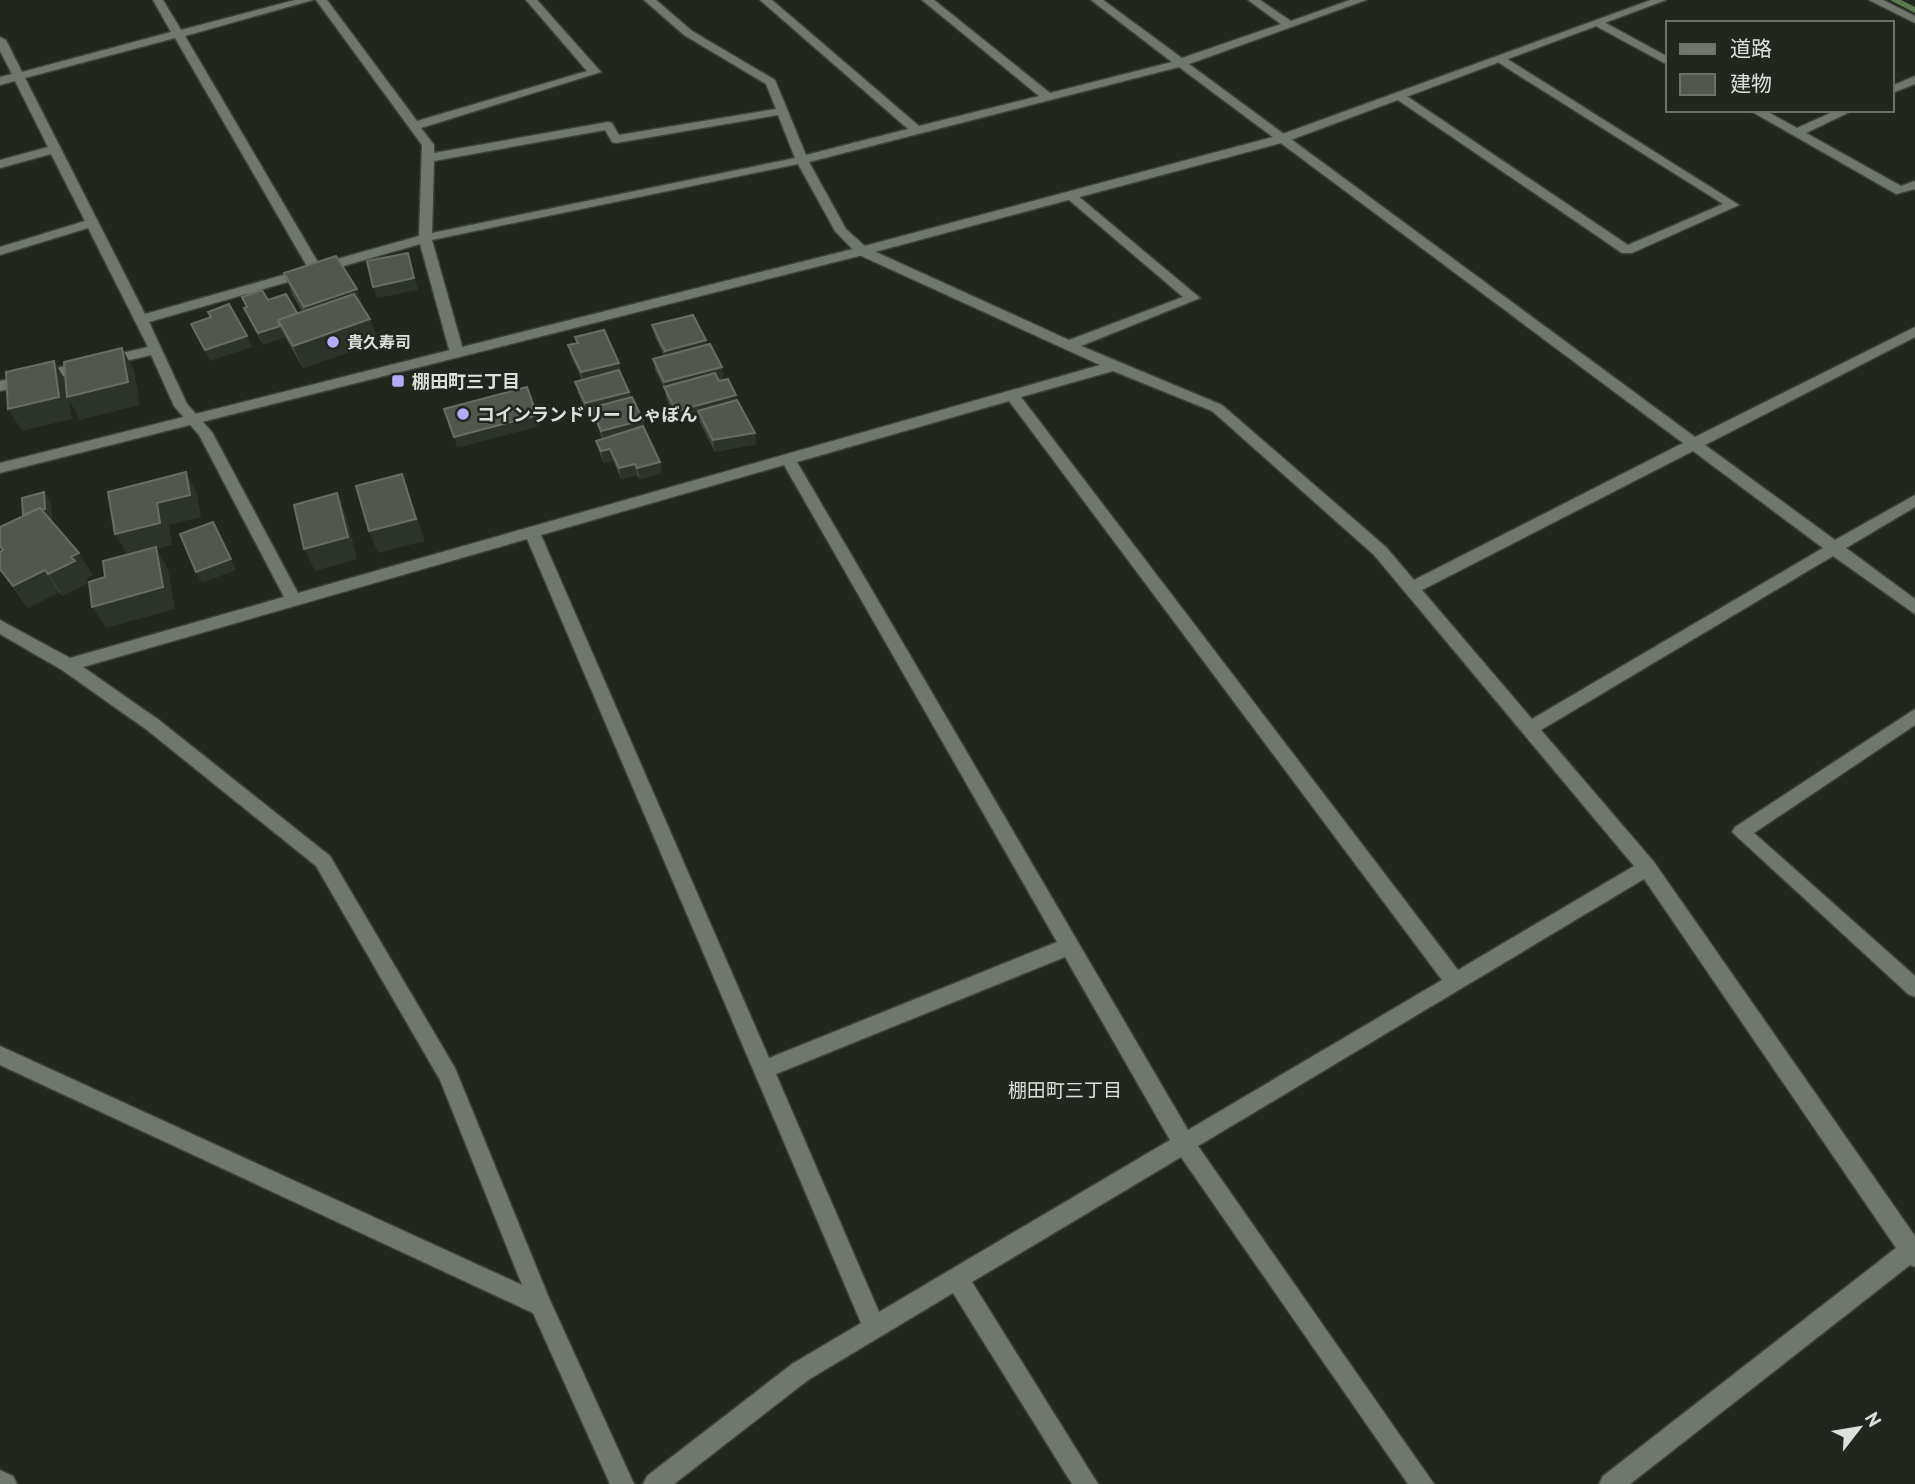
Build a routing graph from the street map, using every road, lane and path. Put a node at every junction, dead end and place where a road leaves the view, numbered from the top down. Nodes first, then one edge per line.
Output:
1 (158, 0) edge
2 (307, 0) edge
3 (321, 0) edge
4 (531, 0) edge
5 (649, 0) edge
6 (765, 0) edge
7 (927, 0) edge
8 (1096, 0) edge
9 (1253, 0) edge
10 (1361, 0) edge
11 (1661, 0) edge
12 (1874, 0) edge
13 (1915, 20) edge
14 (1598, 23) junction
15 (1290, 25) junction
16 (180, 34) junction
17 (0, 41) edge
18 (1500, 59) junction
19 (1666, 61) edge
20 (1180, 63) junction
21 (19, 76) junction
22 (1915, 80) edge
23 (0, 81) edge
24 (1894, 89) edge
25 (1398, 96) junction
26 (1048, 97) junction
27 (783, 111) junction
28 (1759, 112) edge
29 (1843, 112) edge
30 (414, 127) junction
31 (916, 130) junction
32 (1796, 133) junction
33 (1281, 139) junction
34 (54, 149) junction
35 (427, 158) junction
36 (802, 160) junction
37 (0, 164) edge
38 (1915, 184) edge
39 (1068, 194) junction
40 (91, 223) junction
41 (425, 238) junction
42 (0, 251) edge
43 (862, 251) junction
44 (315, 268) junction
45 (141, 320) junction
46 (1915, 331) edge
47 (1070, 345) junction
48 (156, 349) junction
49 (457, 353) junction
50 (1114, 366) junction
51 (0, 386) edge
52 (1012, 395) junction
53 (192, 419) junction
54 (1692, 443) junction
55 (788, 459) junction
56 (0, 468) edge
57 (1915, 499) edge
58 (532, 532) junction
59 (1834, 548) junction
60 (1411, 589) junction
61 (294, 600) junction
62 (1915, 608) edge
63 (0, 626) edge
64 (68, 665) junction
65 (1915, 716) edge
66 (1529, 729) junction
67 (1647, 868) junction
68 (1070, 946) junction
69 (1455, 981) junction
70 (1915, 988) edge
71 (0, 1055) edge
72 (763, 1070) junction
73 (1183, 1142) junction
74 (1914, 1251) edge
75 (956, 1278) junction
76 (541, 1305) junction
77 (874, 1327) junction
78 (622, 1484) edge
79 (655, 1484) edge
80 (1086, 1484) edge
81 (1422, 1484) edge
82 (1611, 1484) edge

1 - 16 street
2 - 16 street
3 - 30 street
4 - 30 street
5 - 27 street
6 - 31 street
7 - 26 street
8 - 20 street
9 - 15 street
10 - 15 street
11 - 14 street
12 - 13 street
14 - 18 street
14 - 19 street
15 - 20 street
16 - 21 street
16 - 44 street
17 - 21 street
18 - 25 street
18 - 25 street
20 - 26 street
20 - 33 street
21 - 23 street
21 - 34 street
22 - 24 street
25 - 33 street
26 - 31 street
27 - 35 street
27 - 36 street
28 - 32 street
29 - 32 street
30 - 35 street
31 - 36 street
32 - 38 street
33 - 39 street
33 - 54 street
34 - 37 street
34 - 40 street
35 - 41 street
36 - 41 street
36 - 43 street
39 - 43 street
39 - 47 street
40 - 42 street
40 - 45 street
41 - 44 street
41 - 49 street
43 - 47 street
43 - 49 street
44 - 45 street
45 - 48 street
46 - 54 street
47 - 50 street
48 - 51 street
48 - 53 street
49 - 53 street
50 - 52 street
50 - 60 street
52 - 55 street
52 - 69 street
53 - 56 street
53 - 61 street
54 - 59 street
54 - 60 street
55 - 58 street
55 - 68 street
57 - 59 street
58 - 61 street
58 - 72 street
59 - 62 street
59 - 66 street
60 - 66 street
61 - 64 street
63 - 64 street
64 - 76 street
65 - 70 street
66 - 67 street
67 - 69 street
67 - 74 street
68 - 72 street
68 - 73 street
69 - 73 street
71 - 76 street
72 - 77 street
73 - 75 street
73 - 81 street
74 - 82 street
75 - 77 street
75 - 80 street
76 - 78 street
77 - 79 street

